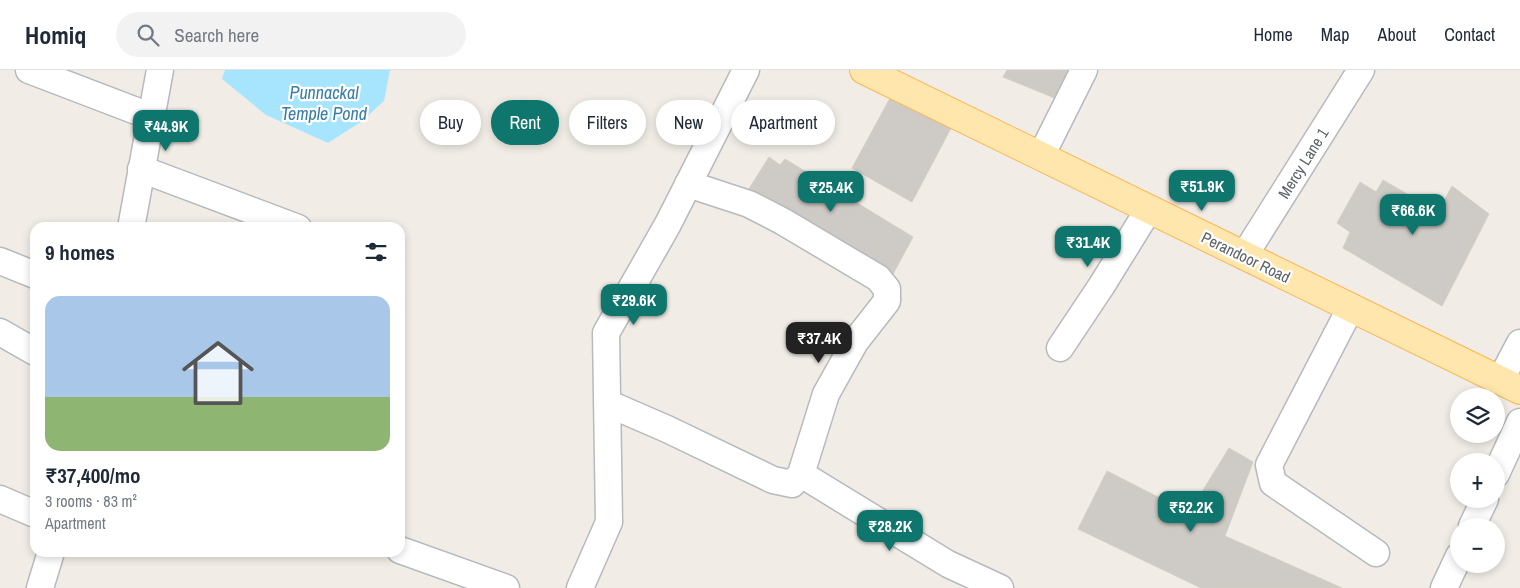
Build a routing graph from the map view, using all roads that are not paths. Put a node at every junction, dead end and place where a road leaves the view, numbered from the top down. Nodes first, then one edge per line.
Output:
1 (29, 70) edge
2 (160, 70) edge
3 (746, 70) edge
4 (864, 70) edge
5 (1084, 70) edge
6 (1361, 70) edge
7 (892, 76) edge
8 (152, 116) junction
9 (1041, 156) junction
10 (141, 169) junction
11 (688, 184) junction
12 (1149, 209) junction
13 (132, 222) edge
14 (282, 222) edge
15 (1244, 256) junction
16 (0, 261) edge
17 (30, 273) edge
18 (1351, 307) junction
19 (0, 332) edge
20 (1520, 343) edge
21 (1060, 348) dead end
22 (30, 349) edge
23 (1510, 385) edge
24 (607, 403) junction
25 (1520, 422) edge
26 (1505, 454) edge
27 (801, 474) junction
28 (0, 499) edge
29 (30, 512) edge
30 (405, 552) edge
31 (1376, 552) dead end
32 (50, 557) edge
33 (1451, 573) edge
34 (48, 586) edge
35 (506, 588) edge
36 (580, 588) edge
37 (1000, 588) edge
38 (1444, 588) edge

1 - 8 street
2 - 8 street
3 - 11 street
4 - 7 main road, Perandoor Road
5 - 9 street
6 - 15 street, Mercy Lane 1
7 - 9 main road, Perandoor Road
8 - 10 street
9 - 12 main road, Perandoor Road
10 - 13 street
10 - 14 street
11 - 24 street
11 - 27 street
12 - 15 main road, Perandoor Road
12 - 21 street
15 - 18 main road, Perandoor Road
16 - 17 street
18 - 23 main road, Perandoor Road
18 - 31 street
19 - 22 street
20 - 23 street
24 - 27 street
24 - 36 street
25 - 26 street
27 - 37 street
28 - 29 street
30 - 35 street
32 - 34 street
33 - 38 street

